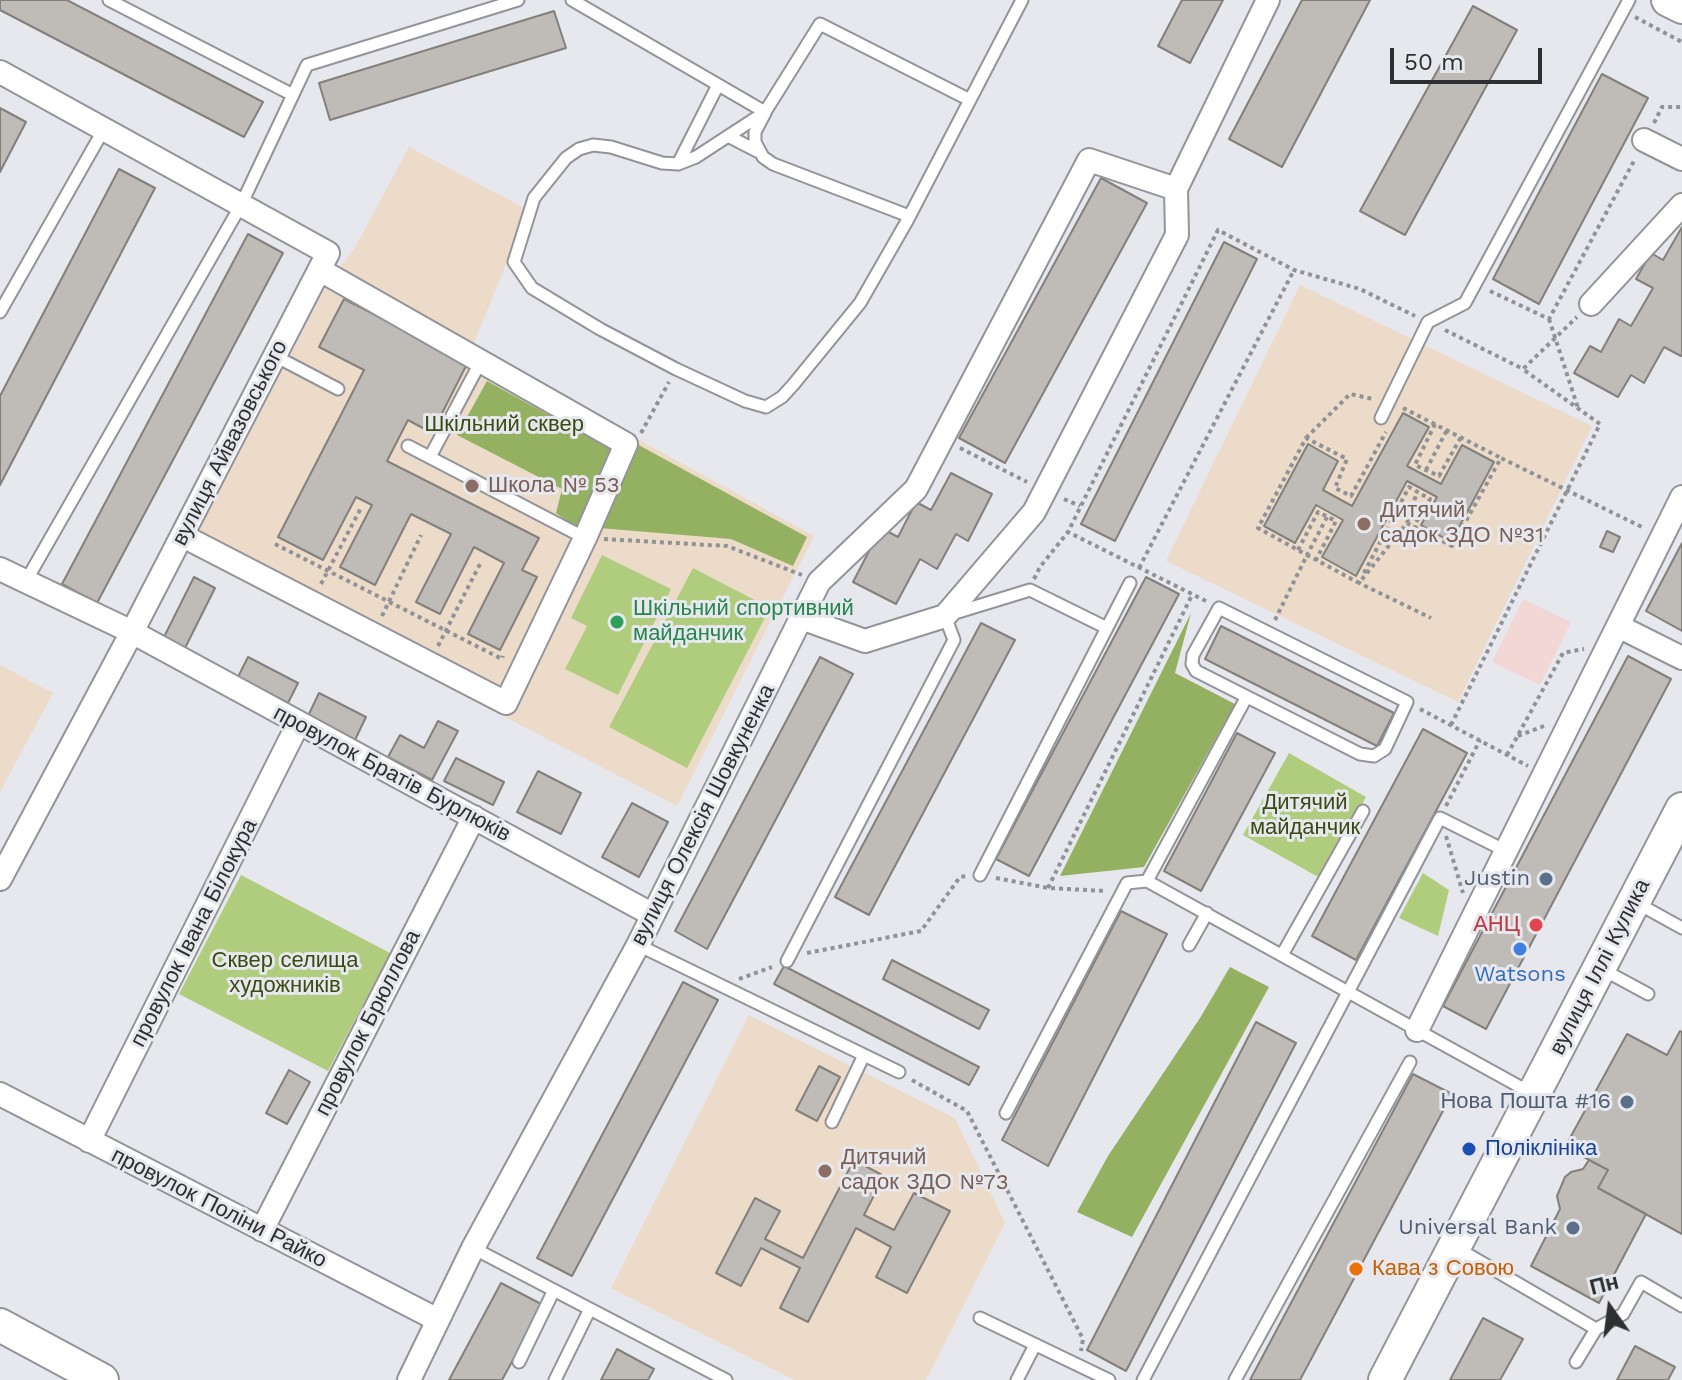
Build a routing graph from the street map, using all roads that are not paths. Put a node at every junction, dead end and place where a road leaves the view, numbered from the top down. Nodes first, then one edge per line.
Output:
1 (109, 0) edge
2 (518, 0) edge
3 (572, 0) edge
4 (1022, 0) edge
5 (1268, 0) edge
6 (1668, 0) edge
7 (1626, 5) edge
8 (1682, 7) edge
9 (0, 72) edge
10 (718, 85) junction
11 (293, 95) junction
12 (970, 100) junction
13 (765, 112) junction
14 (104, 129) junction
15 (728, 136) junction
16 (1644, 140) road end
17 (757, 151) junction
18 (1682, 159) edge
19 (678, 164) junction
20 (1176, 189) junction
21 (241, 205) junction
22 (1682, 205) edge
23 (909, 216) junction
24 (324, 262) junction
25 (1591, 304) road end
26 (0, 312) edge
27 (275, 356) junction
28 (481, 361) junction
29 (338, 389) dead end
30 (1381, 418) dead end
31 (408, 446) dead end
32 (430, 457) junction
33 (1682, 497) edge
34 (183, 536) junction
35 (585, 538) junction
36 (0, 569) edge
37 (26, 581) junction
38 (1130, 583) dead end
39 (945, 616) junction
40 (801, 618) junction
41 (1107, 628) junction
42 (132, 632) junction
43 (1614, 635) junction
44 (1682, 658) edge
45 (1246, 698) junction
46 (298, 724) junction
47 (1682, 809) edge
48 (1363, 811) dead end
49 (474, 817) junction
50 (1506, 851) junction
51 (980, 875) road end
52 (0, 879) edge
53 (1147, 881) junction
54 (1634, 901) junction
55 (1207, 913) junction
56 (653, 915) junction
57 (1682, 928) edge
58 (1084, 935) dead end
59 (1096, 942) junction
60 (638, 945) junction
61 (1189, 945) dead end
62 (1282, 955) junction
63 (787, 961) road end
64 (1600, 968) junction
65 (1349, 992) junction
66 (1648, 994) dead end
67 (1417, 1030) junction
68 (864, 1055) junction
69 (1410, 1062) dead end
70 (899, 1072) road end
71 (0, 1094) edge
72 (1534, 1094) junction
73 (1006, 1113) dead end
74 (832, 1122) dead end
75 (89, 1141) junction
76 (262, 1230) junction
77 (1455, 1246) junction
78 (473, 1248) junction
79 (554, 1290) junction
80 (1682, 1306) edge
81 (590, 1309) junction
82 (980, 1318) dead end
83 (438, 1320) junction
84 (0, 1325) edge
85 (1596, 1329) junction
86 (1035, 1345) junction
87 (519, 1362) dead end
88 (1576, 1362) dead end
89 (96, 1378) edge
90 (409, 1380) edge
91 (555, 1380) edge
92 (726, 1380) edge
93 (1017, 1380) edge
94 (1109, 1380) edge
95 (1143, 1380) edge
96 (1235, 1380) edge
97 (1385, 1380) edge

1 - 11 lane
2 - 11 lane
3 - 10 lane
4 - 12 lane
5 - 20 street
6 - 8 street
7 - 30 lane
9 - 14 street
10 - 13 lane
10 - 19 lane
11 - 21 lane
12 - 13 lane
12 - 23 lane
13 - 15 lane
13 - 17 lane
14 - 21 street
14 - 26 lane
15 - 17 lane
15 - 19 lane
16 - 18 street
17 - 23 lane
19 - 23 lane
20 - 39 street
20 - 40 street, вулиця Олексія Шовкуненка
21 - 24 street
21 - 37 lane
22 - 25 street
24 - 27 street, вулиця Айвазовського
24 - 28 street
27 - 29 lane
27 - 34 street, вулиця Айвазовського
28 - 32 lane
28 - 35 street
31 - 32 lane
32 - 35 lane
33 - 43 street
34 - 35 street
34 - 42 street, вулиця Айвазовського
36 - 37 street
37 - 42 street
38 - 41 lane
39 - 40 street
39 - 41 lane
39 - 63 lane
40 - 56 street, вулиця Олексія Шовкуненка
41 - 51 lane
42 - 46 street, провулок Братів Бурлюків
42 - 52 street, вулиця Айвазовського
43 - 44 street
43 - 50 street
45 - 45 lane
45 - 53 lane
46 - 49 street, провулок Братів Бурлюків
46 - 75 street, провулок Івана Білокура
47 - 54 street, вулиця Іллі Кулика
48 - 62 lane
49 - 56 street, провулок Братів Бурлюків
49 - 76 street, провулок Брюллова
50 - 65 lane
50 - 67 street
53 - 55 lane
53 - 59 lane
54 - 57 lane
54 - 64 street, вулиця Іллі Кулика
55 - 61 lane
55 - 62 lane
56 - 60 street, вулиця Олексія Шовкуненка
58 - 59 lane
59 - 73 lane
60 - 68 lane
60 - 78 street, вулиця Олексія Шовкуненка
62 - 65 lane
64 - 66 lane
64 - 72 street, вулиця Іллі Кулика
65 - 67 lane
65 - 95 lane
67 - 72 lane
68 - 70 lane
68 - 74 lane
69 - 96 lane
71 - 75 street, провулок Поліни Райко
72 - 77 street, вулиця Іллі Кулика
75 - 76 street, провулок Поліни Райко
76 - 83 street, провулок Поліни Райко
77 - 85 lane
77 - 97 street, вулиця Іллі Кулика
78 - 79 lane
78 - 83 street, вулиця Олексія Шовкуненка
79 - 81 lane
79 - 87 lane
80 - 85 lane
81 - 91 lane
81 - 92 lane
82 - 86 lane
83 - 90 street, вулиця Олексія Шовкуненка
84 - 89 street
85 - 88 lane
86 - 93 lane
86 - 94 lane

